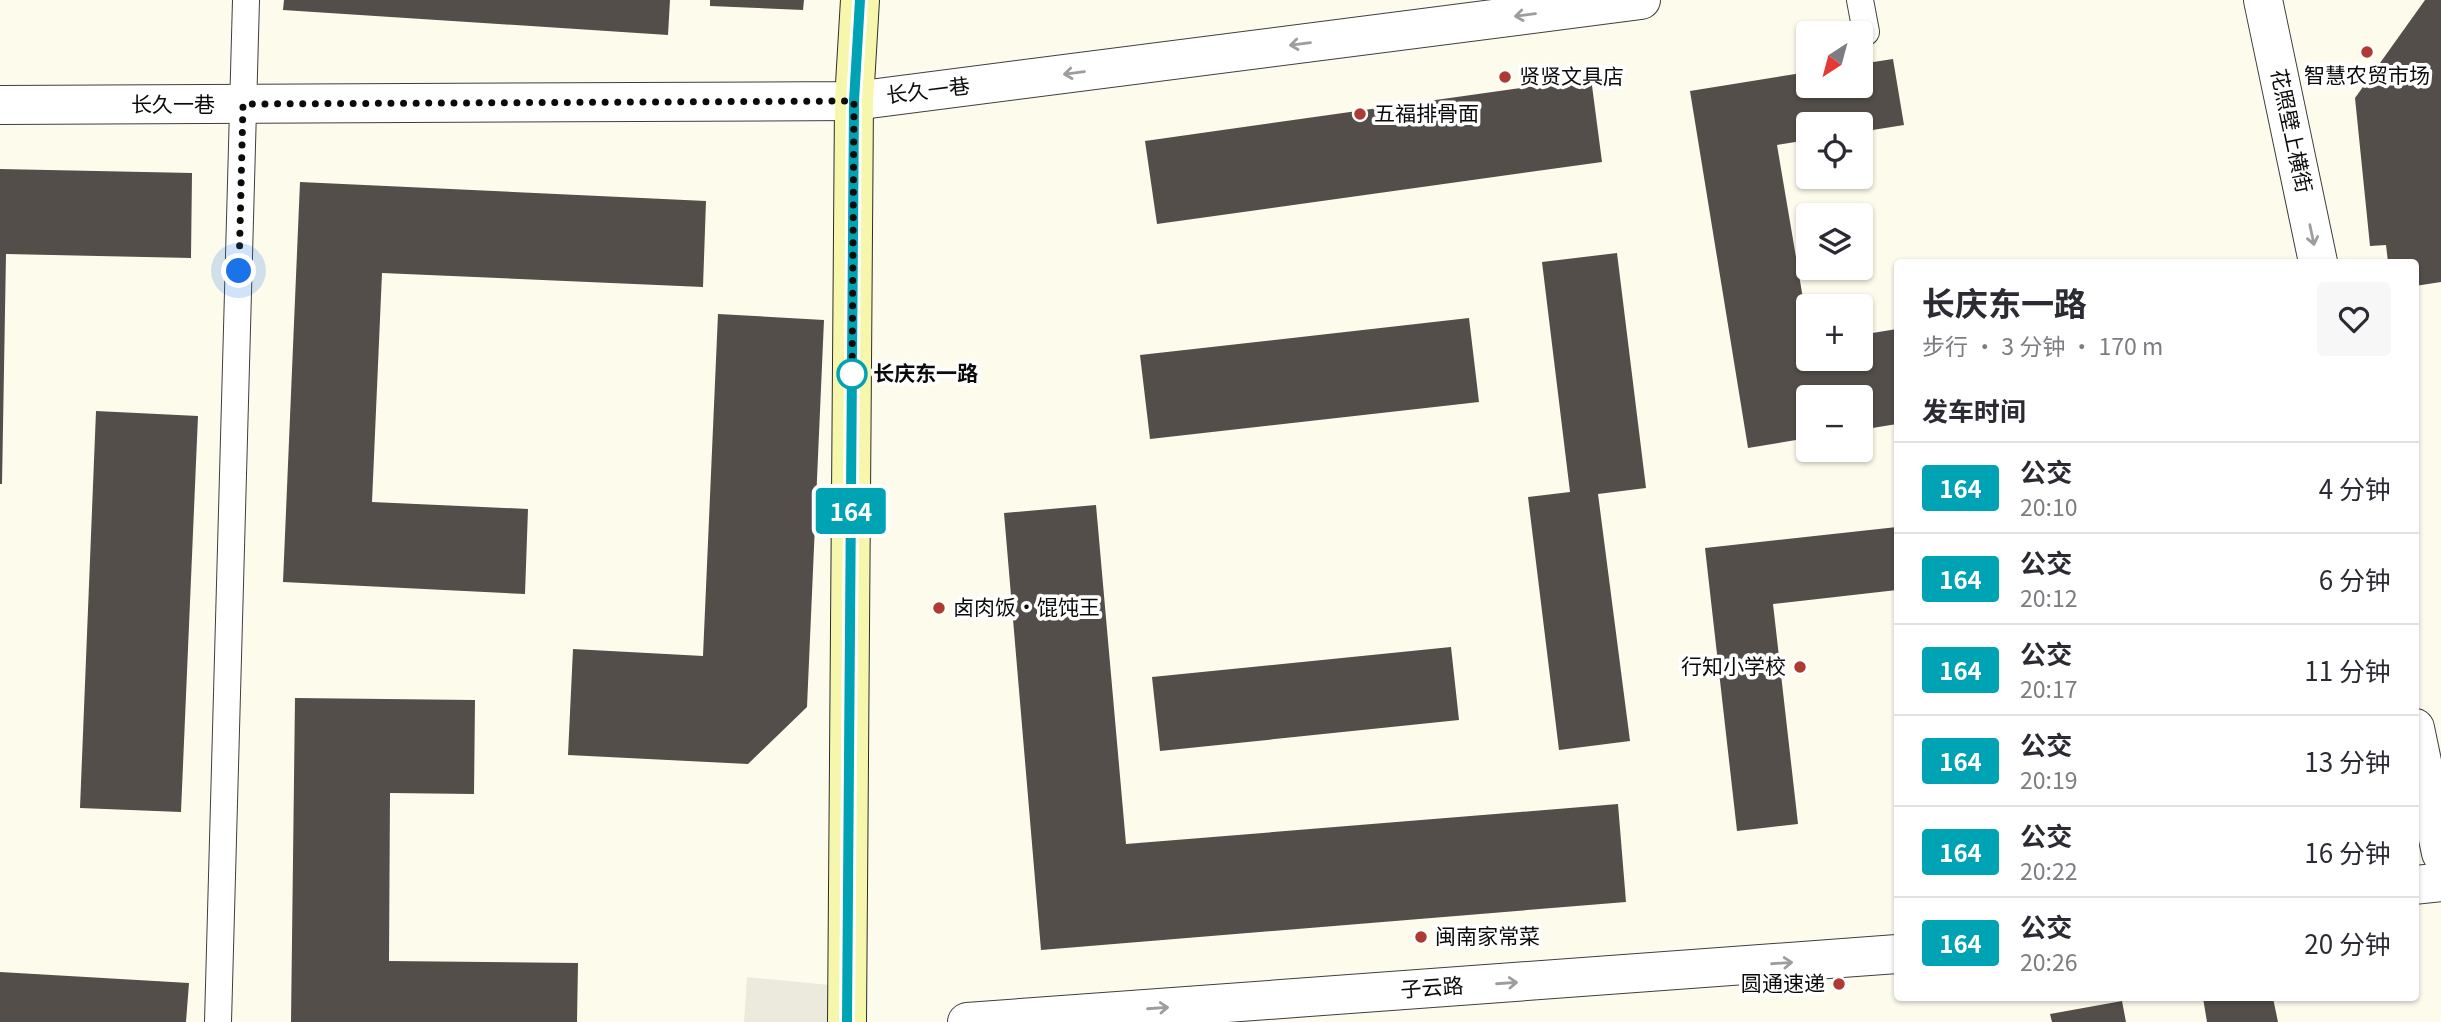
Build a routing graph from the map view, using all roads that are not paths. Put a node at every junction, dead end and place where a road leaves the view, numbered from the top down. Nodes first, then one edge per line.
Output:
1 (246, 0) edge
2 (860, 0) edge
3 (1642, 0) edge
4 (1860, 0) edge
5 (2263, 0) edge
6 (1864, 21) edge
7 (854, 101) junction
8 (243, 104) junction
9 (0, 106) edge
10 (2317, 259) edge
11 (2419, 747) edge
12 (2441, 853) edge
13 (2441, 882) edge
14 (2419, 885) edge
15 (1894, 954) edge
16 (218, 1022) edge
17 (847, 1022) edge
18 (967, 1022) edge

1 - 8 lane
2 - 7 main road
3 -> 7 street, 长久一巷
4 - 6 lane
5 -> 10 street, 花照壁上横街
7 - 8 street, 长久一巷
7 - 17 main road
8 - 9 street, 长久一巷
8 - 16 lane
11 - 12 street
13 - 14 street
18 -> 15 street, 子云路

